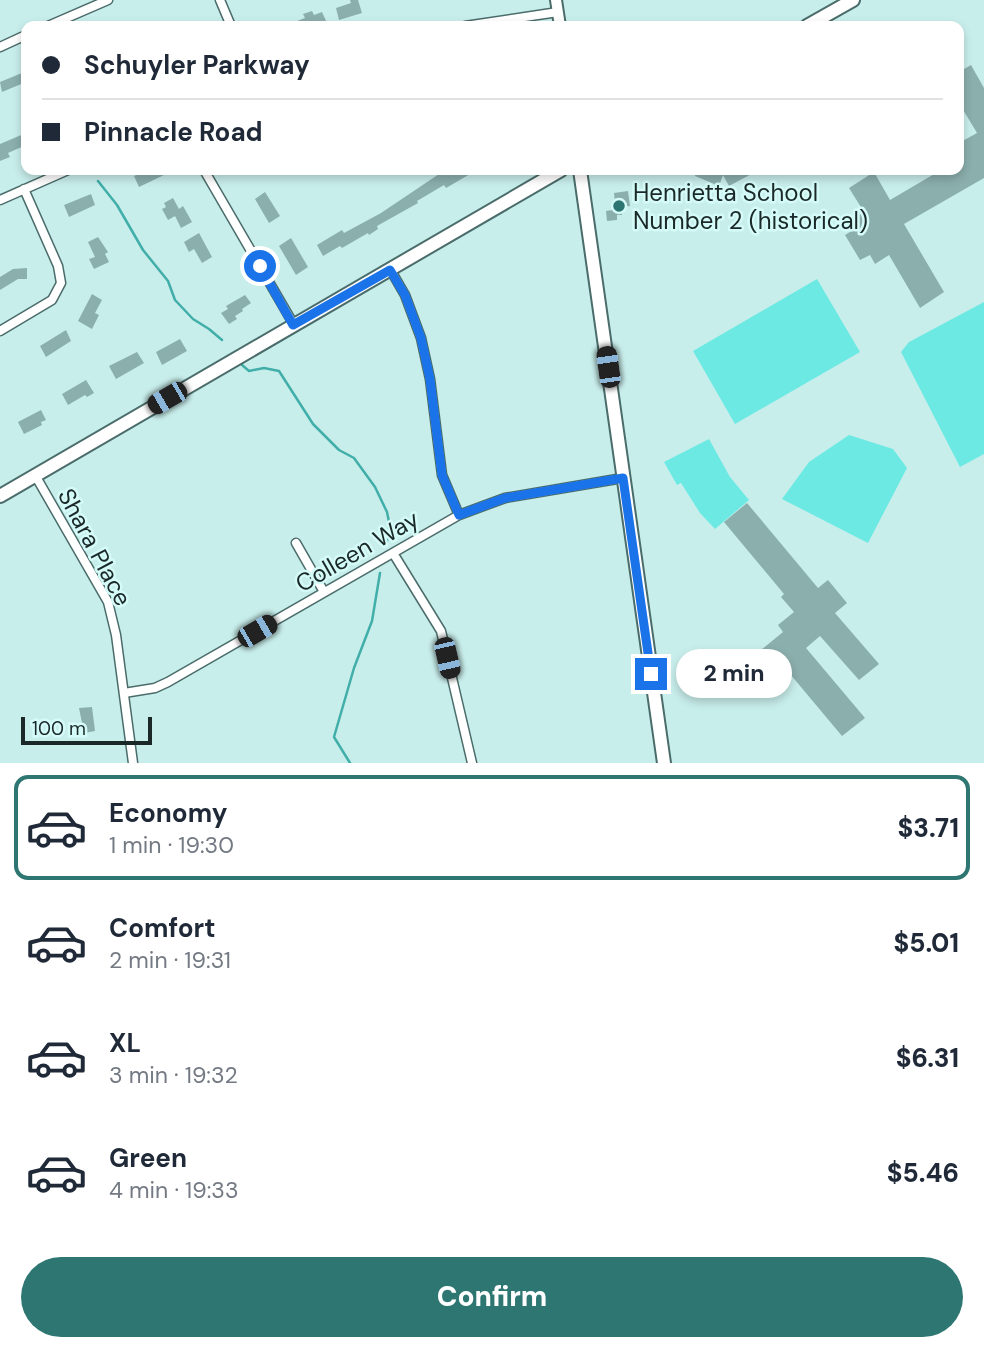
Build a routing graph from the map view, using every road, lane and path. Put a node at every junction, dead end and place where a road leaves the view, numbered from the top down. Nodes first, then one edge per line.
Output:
1 (108, 0) edge
2 (220, 0) edge
3 (556, 0) edge
4 (852, 0) edge
5 (558, 12) junction
6 (60, 21) edge
7 (229, 21) edge
8 (499, 21) edge
9 (559, 21) edge
10 (816, 21) edge
11 (21, 37) edge
12 (0, 47) edge
13 (57, 175) edge
14 (207, 175) edge
15 (552, 175) edge
16 (581, 175) edge
17 (24, 190) junction
18 (0, 200) edge
19 (390, 270) junction
20 (293, 325) junction
21 (0, 331) edge
22 (35, 475) junction
23 (623, 478) junction
24 (0, 496) edge
25 (459, 515) junction
26 (296, 542) dead end
27 (393, 552) junction
28 (324, 592) junction
29 (124, 693) junction
30 (134, 763) edge
31 (472, 763) edge
32 (664, 763) edge

1 - 6 street
2 - 7 street
3 - 5 street
4 - 10 main road
5 - 8 street
5 - 9 street
11 - 12 street
13 - 17 street
14 - 20 street
15 - 19 main road
16 - 23 main road
17 - 18 street
17 - 21 street
19 - 20 main road
19 - 25 street
20 - 22 main road
22 - 24 main road
22 - 29 street, Shara Place
23 - 25 street, Colleen Way
23 - 32 main road
25 - 27 street, Colleen Way
26 - 28 street
27 - 28 street, Colleen Way
27 - 31 street
28 - 29 street, Colleen Way
29 - 30 street, Shara Place

